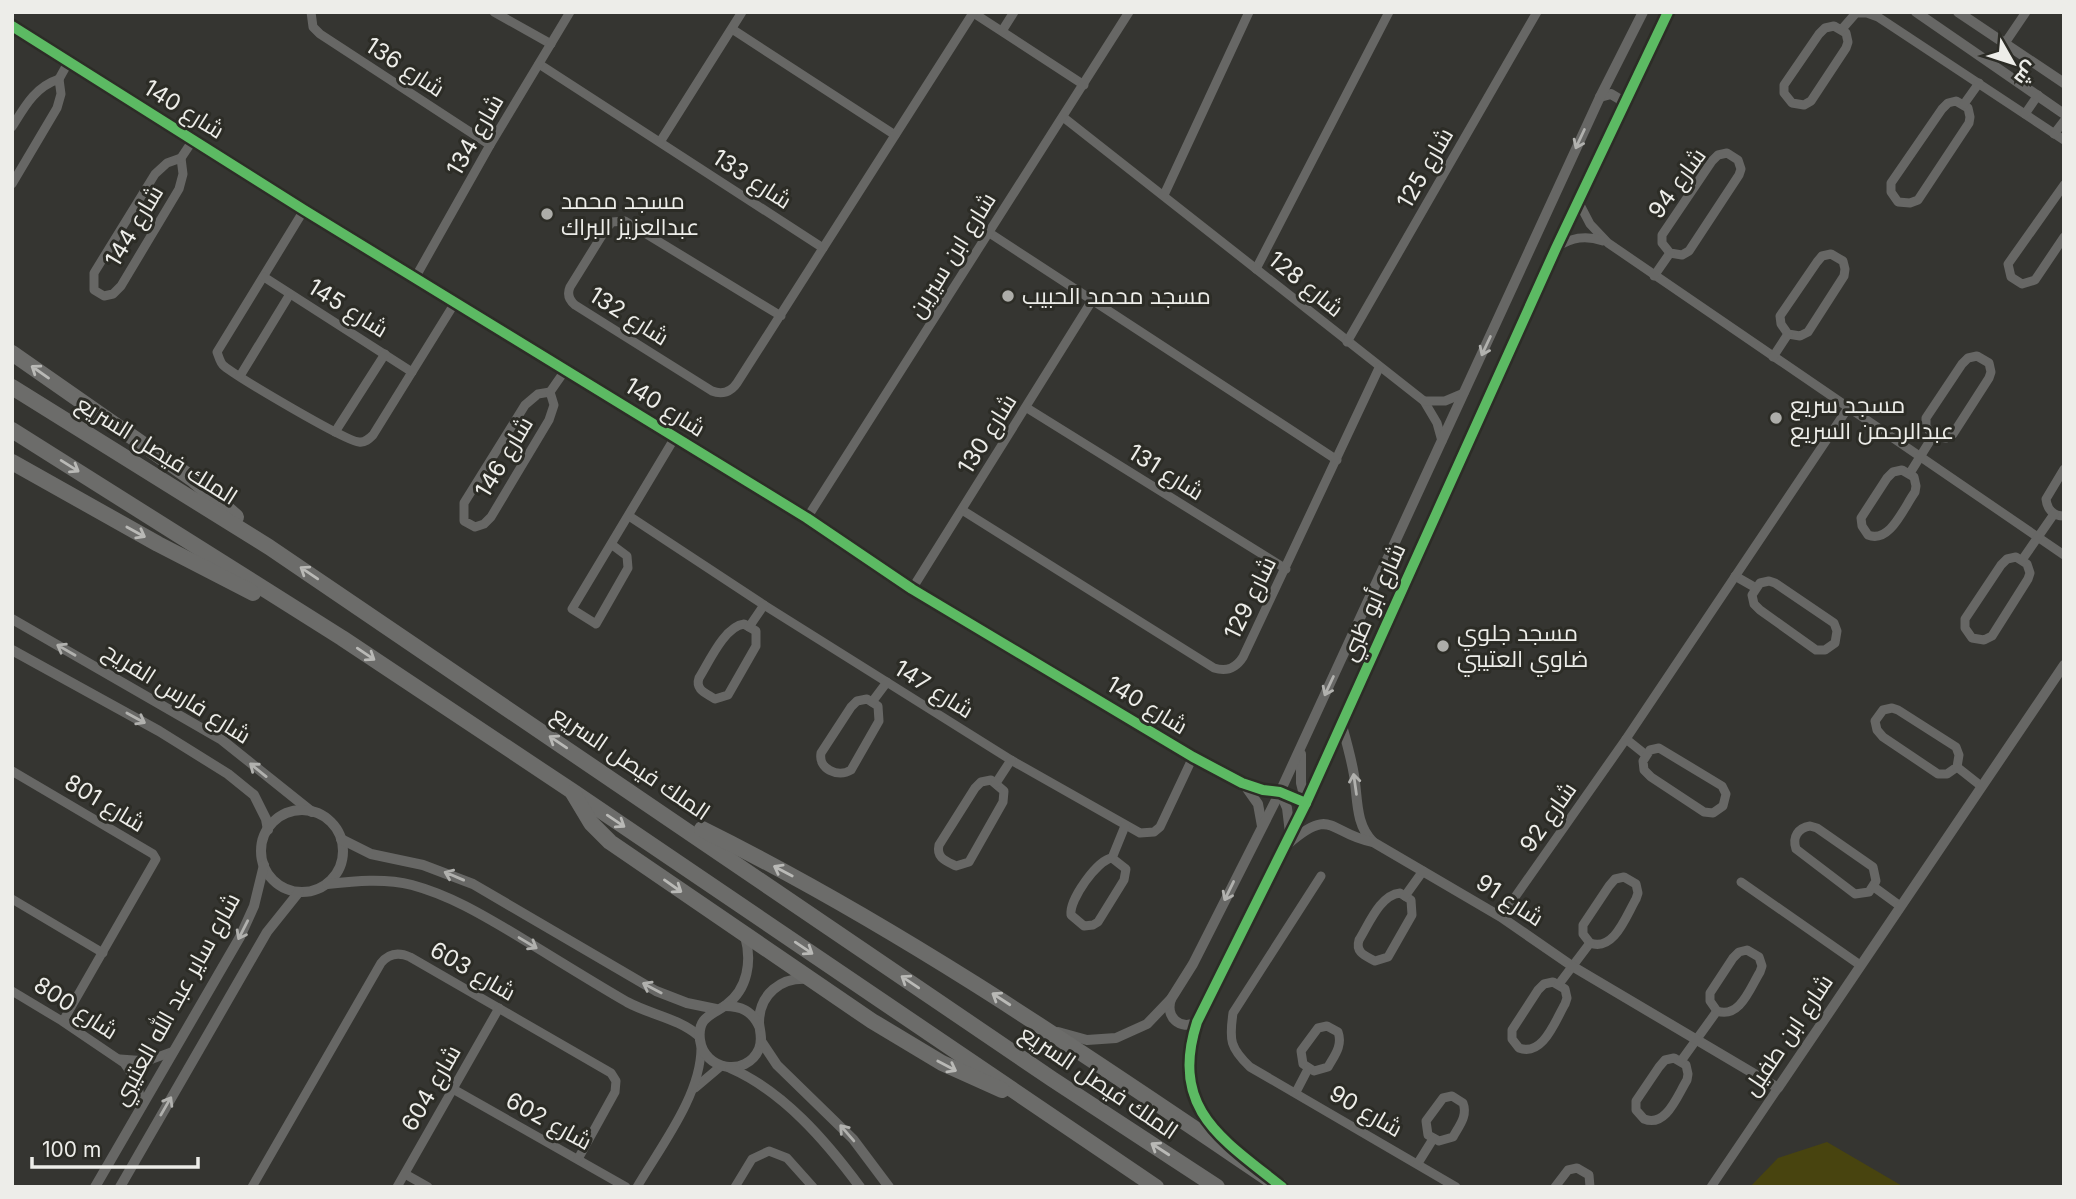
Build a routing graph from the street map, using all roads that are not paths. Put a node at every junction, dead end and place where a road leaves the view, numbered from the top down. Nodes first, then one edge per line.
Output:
1 (311, 12) edge
2 (494, 12) edge
3 (570, 12) edge
4 (742, 12) edge
5 (1014, 12) edge
6 (1129, 12) edge
7 (1249, 12) edge
8 (1389, 12) edge
9 (1536, 12) edge
10 (1643, 12) edge
11 (1668, 12) edge
12 (1916, 12) edge
13 (1958, 12) edge
14 (2026, 12) edge
15 (973, 13) edge
16 (12, 26) edge
17 (732, 29) junction
18 (1842, 29) junction
19 (1002, 31) junction
20 (2005, 43) junction
21 (551, 44) junction
22 (69, 61) junction
23 (539, 64) junction
24 (59, 79) junction
25 (1979, 83) junction
26 (2064, 83) edge
27 (1084, 85) junction
28 (2038, 95) junction
29 (1600, 97) junction
30 (1964, 104) junction
31 (1622, 106) junction
32 (2025, 114) junction
33 (2064, 114) edge
34 (1063, 117) junction
35 (2064, 121) edge
36 (12, 127) edge
37 (2054, 134) junction
38 (895, 135) junction
39 (193, 139) junction
40 (2064, 140) edge
41 (660, 142) junction
42 (490, 145) junction
43 (181, 158) junction
44 (12, 184) edge
45 (2064, 185) edge
46 (1164, 195) junction
47 (1578, 201) junction
48 (304, 210) junction
49 (988, 232) junction
50 (2064, 237) edge
51 (1608, 243) junction
52 (823, 248) junction
53 (1556, 248) junction
54 (1670, 253) junction
55 (1256, 269) junction
56 (1654, 275) junction
57 (264, 277) junction
58 (415, 278) junction
59 (290, 294) junction
60 (1093, 299) junction
61 (456, 302) junction
62 (780, 316) junction
63 (1788, 334) junction
64 (1347, 342) junction
65 (12, 354) edge
66 (385, 354) junction
67 (1773, 357) junction
68 (1379, 368) junction
69 (566, 369) junction
70 (412, 372) junction
71 (240, 376) junction
72 (12, 387) edge
73 (550, 392) junction
74 (1464, 393) junction
75 (1424, 401) junction
76 (1027, 408) junction
77 (1847, 408) junction
78 (12, 430) edge
79 (335, 432) junction
80 (1933, 436) junction
81 (674, 439) junction
82 (1442, 441) junction
83 (1920, 457) junction
84 (1337, 460) junction
85 (13, 463) edge
86 (2064, 469) edge
87 (1910, 473) junction
88 (962, 510) junction
89 (2059, 515) edge
90 (629, 516) junction
91 (807, 518) junction
92 (2037, 537) junction
93 (611, 544) junction
94 (269, 547) junction
95 (2064, 555) edge
96 (2022, 560) junction
97 (1286, 569) junction
98 (1735, 576) junction
99 (1756, 588) junction
100 (912, 589) junction
101 (764, 605) junction
102 (12, 619) edge
103 (749, 627) junction
104 (342, 638) junction
105 (12, 650) edge
106 (2064, 664) edge
107 (887, 682) junction
108 (872, 702) junction
109 (1341, 722) junction
110 (1626, 739) junction
111 (1302, 743) junction
112 (1646, 755) junction
113 (1193, 757) junction
114 (1011, 760) junction
115 (1957, 767) junction
116 (12, 771) edge
117 (996, 783) junction
118 (1242, 783) junction
119 (1982, 786) junction
120 (572, 791) junction
121 (1280, 792) junction
122 (1306, 803) junction
123 (655, 807) junction
124 (312, 812) junction
125 (1125, 826) junction
126 (1262, 826) junction
127 (268, 830) junction
128 (1289, 836) junction
129 (341, 839) junction
130 (1373, 842) junction
131 (1283, 848) junction
132 (1112, 858) junction
133 (264, 865) junction
134 (1423, 871) junction
135 (1321, 876) dead end
136 (1741, 882) dead end
137 (327, 884) junction
138 (1874, 887) junction
139 (299, 892) junction
140 (1405, 896) junction
141 (12, 899) edge
142 (1900, 906) junction
143 (1502, 918) junction
144 (746, 936) junction
145 (1590, 943) junction
146 (103, 953) junction
147 (1860, 965) junction
148 (1572, 967) junction
149 (808, 979) junction
150 (1559, 984) junction
151 (12, 991) edge
152 (1171, 999) junction
153 (720, 1007) junction
154 (499, 1008) junction
155 (1717, 1011) junction
156 (63, 1021) junction
157 (1198, 1022) junction
158 (760, 1028) junction
159 (1047, 1030) junction
160 (699, 1036) junction
161 (761, 1041) junction
162 (1696, 1041) junction
163 (701, 1048) junction
164 (174, 1051) junction
165 (118, 1059) junction
166 (1681, 1061) junction
167 (726, 1067) junction
168 (1308, 1069) junction
169 (1778, 1088) junction
170 (453, 1089) junction
171 (694, 1090) junction
172 (1296, 1092) junction
173 (1022, 1096) junction
174 (142, 1106) junction
175 (1433, 1139) junction
176 (578, 1159) junction
177 (1418, 1163) junction
178 (405, 1174) junction
179 (95, 1187) edge
180 (120, 1187) edge
181 (252, 1187) edge
182 (397, 1187) edge
183 (428, 1187) edge
184 (626, 1187) edge
185 (638, 1187) edge
186 (734, 1187) edge
187 (813, 1187) edge
188 (860, 1187) edge
189 (889, 1187) edge
190 (1156, 1187) edge
191 (1217, 1187) edge
192 (1282, 1187) edge
193 (1456, 1187) edge
194 (1555, 1187) edge
195 (1590, 1187) edge
196 (1711, 1187) edge

1 - 42 street, شارع 136
2 - 21 street
3 - 21 street, شارع 134
4 - 17 street
5 - 19 street
6 - 27 street, شارع ابن سيرين
7 - 46 street
8 - 55 street
9 - 64 street, شارع 125
10 - 29 street, شارع أبو ظبي
11 - 31 street, شارع أبو ظبي
12 - 28 street
13 - 20 street
14 - 20 street
15 - 19 street
15 - 38 street, شارع 132
16 - 22 street, شارع 140
17 - 38 street
17 - 41 street
18 - 18 street
18 - 25 street
19 - 27 street
20 - 26 street
21 - 23 street, شارع 134
22 - 24 street
22 - 39 street, شارع 140
23 - 41 street, شارع 133
23 - 42 street, شارع 134
24 - 36 street
24 - 44 street
25 - 30 street
25 - 32 street
27 - 34 street, شارع ابن سيرين
28 - 32 street
28 - 33 street
29 - 31 street
29 -> 74 street, شارع أبو ظبي
30 - 30 street
31 - 47 street, شارع أبو ظبي
32 - 37 street
34 - 46 street, شارع 128
34 - 49 street, شارع ابن سيرين
35 - 37 street
37 - 40 street
38 - 52 street, شارع 132
39 - 43 street, شارع 144
39 - 48 street, شارع 140
41 - 52 street, شارع 133
42 - 58 street, شارع 134
43 - 43 street, شارع 144
45 - 50 street
46 - 55 street, شارع 128
47 - 51 street
47 - 53 street, شارع أبو ظبي
48 - 57 street
48 - 58 street, شارع 140
49 - 60 street
49 - 91 street, شارع ابن سيرين
51 - 53 street
51 - 56 street
52 - 62 street, شارع 132
53 - 109 street, شارع أبو ظبي
54 - 54 street, شارع 94
54 - 56 street, شارع 94
55 - 64 street, شارع 128
56 - 67 street
57 - 59 street, شارع 145
57 - 71 street
58 - 61 street, شارع 140
59 - 66 street, شارع 145
59 - 71 street, شارع 145
60 - 76 street, شارع 130
60 - 84 street
61 - 69 street, شارع 140
61 - 70 street
62 - 62 street, شارع 132
63 - 63 street
63 - 67 street
64 - 68 street, شارع 128
94 -> 65 highway
66 - 70 street, شارع 145
66 - 79 street, شارع 145
67 - 77 street
68 - 75 street, شارع 128
68 - 84 street, شارع 129
69 - 73 street, شارع 146
69 - 81 street, شارع 140
70 - 79 street
71 - 79 street
72 - 94 highway, الملك فيصل السريع
73 - 73 street, شارع 146
74 - 75 street
74 - 82 street, شارع أبو ظبي
75 - 82 street, شارع 128
76 - 88 street, شارع 130
76 - 97 street, شارع 131
77 - 83 street
77 - 98 street, شارع 92
78 -> 104 highway
80 - 80 street
80 - 83 street
81 - 90 street
81 - 91 street, شارع 140
82 -> 111 street, شارع أبو ظبي
83 - 87 street
83 - 92 street
84 - 97 street, شارع 129
85 -> 104 highway
86 - 89 street
87 - 87 street
88 - 97 street, شارع 129
88 - 100 street, شارع 130
89 - 92 street
90 - 93 street
90 - 101 street, شارع 147
91 - 100 street, شارع 140
92 - 95 street
92 - 96 street
93 - 93 street
123 -> 94 highway, الملك فيصل السريع
96 - 96 street
98 - 99 street
98 - 110 street, شارع 92
99 - 99 street
100 - 113 street, شارع 140
101 - 103 street
101 - 107 street, شارع 147
124 -> 102 street, شارع فارس الفريح
103 - 103 street
104 -> 120 highway
105 -> 127 street, شارع فارس الفريح
106 - 119 street, شارع ابن طفيل
107 - 108 street
107 - 114 street, شارع 147
108 - 108 street
109 - 122 street, شارع أبو ظبي
130 -> 109 street
110 - 112 street
110 - 143 street, شارع 92
111 - 121 street, شارع أبو ظبي
111 - 122 street
112 - 112 street
113 - 118 street, شارع 140
113 - 125 street, شارع 147
114 - 117 street
114 - 125 street, شارع 147
115 - 115 street
115 - 119 street
116 - 146 street, شارع 801
117 - 117 street
118 - 121 street, شارع 140
118 - 126 street
119 - 142 street, شارع ابن طفيل
120 -> 144 highway
120 -> 173 highway
121 - 122 street, شارع 140
121 - 126 street, شارع أبو ظبي
121 - 128 street
122 - 128 street, شارع أبو ظبي
159 -> 123 highway
191 -> 123 highway, الملك فيصل السريع
124 - 127 street
124 - 129 street
125 - 132 street
126 -> 152 street, شارع أبو ظبي
127 - 133 street
128 - 131 street, شارع أبو ظبي
129 - 137 street
153 -> 129 street
130 - 131 street, شارع 91
130 - 134 street, شارع 91
131 - 157 street, شارع أبو ظبي
132 - 132 street
133 - 139 street
133 -> 164 street, شارع ساير عبد الله العتيبي
134 - 140 street
134 - 143 street, شارع 91
135 - 172 street, شارع 90
136 - 147 street
137 - 139 street
137 -> 160 street
138 - 138 street
138 - 142 street
180 -> 139 street, شارع ساير عبد الله العتيبي
140 - 140 street
141 - 146 street
142 - 147 street, شارع ابن طفيل
143 - 148 street, شارع 91
144 - 149 highway
144 - 153 street
145 - 145 street
145 - 148 street
146 - 156 street, شارع 801
147 - 169 street, شارع ابن طفيل
148 - 150 street
148 - 162 street, شارع 91
149 - 158 street
149 -> 173 highway
150 - 150 street
151 - 156 street, شارع 800
152 - 157 street
152 - 159 street, شارع أبو ظبي
153 - 158 street
153 - 160 street
154 - 170 street, شارع 604
154 - 176 street, شارع 603
154 - 181 street, شارع 603
155 - 155 street
155 - 162 street
156 - 165 street, شارع 800
157 - 192 street, شارع أبو ظبي
158 - 161 street
159 - 192 highway
160 - 163 street
161 - 167 street
189 -> 161 street
162 - 166 street
162 - 169 street, شارع 91
163 - 167 street
163 - 171 street
164 - 165 street, شارع 800
164 - 174 street, شارع ساير عبد الله العتيبي
165 - 174 street, شارع 800
166 - 166 street
167 - 171 street
167 - 188 street
168 - 168 street, شارع 90
168 - 172 street, شارع 90
169 - 196 street, شارع ابن طفيل
170 - 176 street, شارع 602
170 - 178 street, شارع 604
171 - 185 street
172 - 177 street, شارع 90
173 - 190 highway
174 - 179 street, شارع ساير عبد الله العتيبي
175 - 175 street, شارع 90
175 - 177 street, شارع 90
176 - 184 street, شارع 602
177 - 193 street, شارع 90
178 - 182 street, شارع 604
178 - 183 street
186 - 187 street
194 - 195 street

